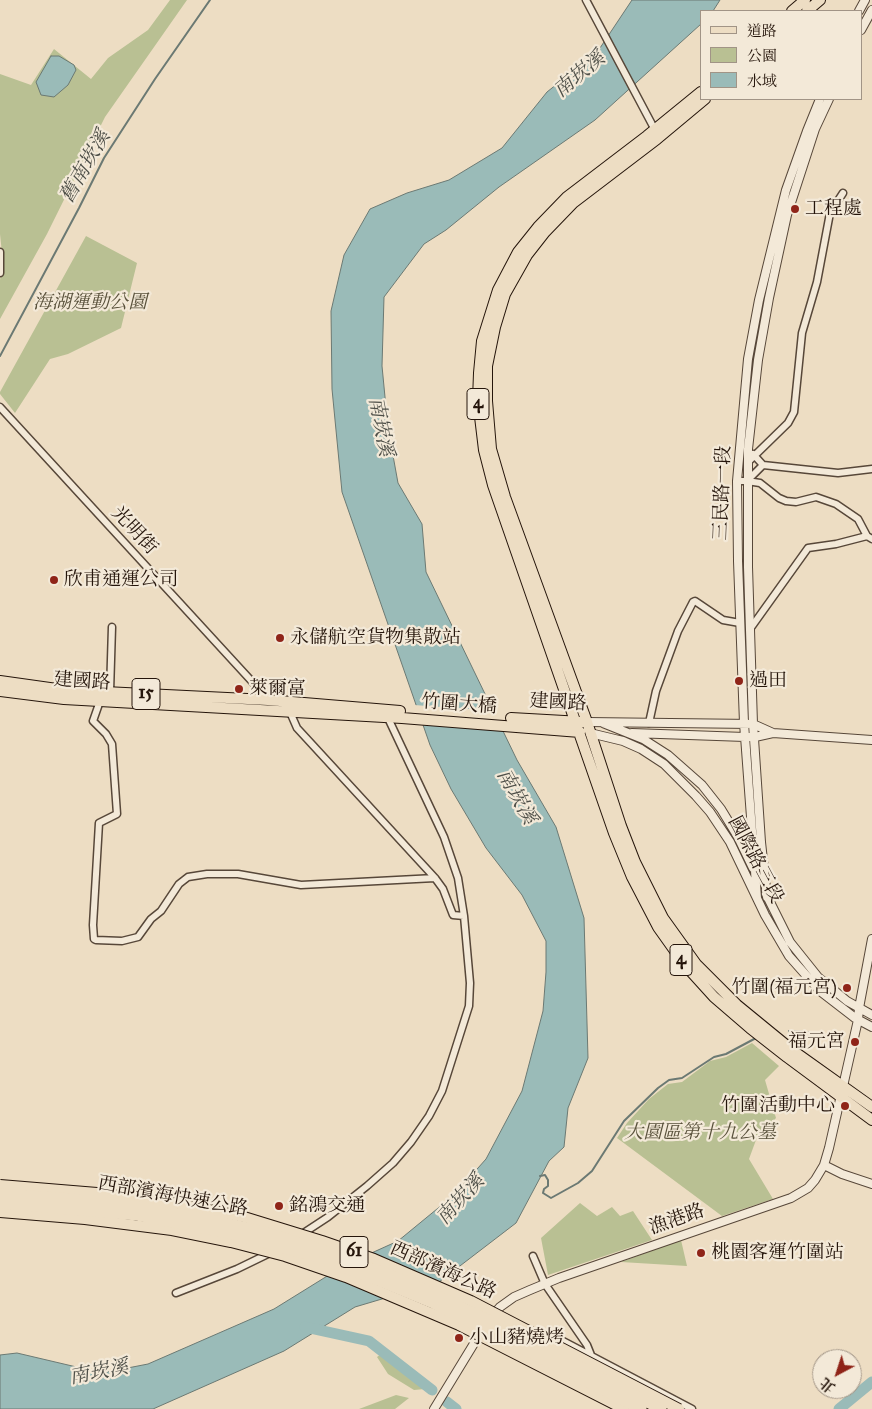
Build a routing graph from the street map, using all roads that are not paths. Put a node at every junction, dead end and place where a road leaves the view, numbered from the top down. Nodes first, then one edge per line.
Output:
1 (586, 0) edge
2 (805, 0) edge
3 (820, 0) edge
4 (793, 10) edge
5 (808, 10) edge
6 (872, 10) edge
7 (862, 28) edge
8 (700, 93) edge
9 (704, 100) edge
10 (820, 100) edge
11 (829, 100) edge
12 (655, 130) junction
13 (844, 193) dead end
14 (0, 252) edge
15 (0, 273) edge
16 (0, 407) edge
17 (748, 449) junction
18 (755, 456) junction
19 (748, 462) junction
20 (763, 465) junction
21 (872, 469) edge
22 (737, 481) junction
23 (747, 481) junction
24 (870, 537) edge
25 (740, 623) junction
26 (112, 627) dead end
27 (750, 630) junction
28 (0, 681) edge
29 (0, 690) edge
30 (110, 692) junction
31 (268, 700) junction
32 (100, 701) junction
33 (279, 711) junction
34 (290, 712) junction
35 (401, 715) junction
36 (388, 718) junction
37 (576, 722) junction
38 (587, 722) junction
39 (512, 723) junction
40 (603, 723) junction
41 (650, 723) junction
42 (744, 723) junction
43 (753, 724) junction
44 (585, 732) junction
45 (627, 733) junction
46 (773, 733) junction
47 (745, 737) junction
48 (754, 737) junction
49 (872, 740) edge
50 (755, 872) junction
51 (435, 878) junction
52 (767, 897) junction
53 (757, 898) junction
54 (464, 916) junction
55 (872, 939) edge
56 (859, 1014) junction
57 (872, 1015) edge
58 (872, 1027) edge
59 (843, 1086) junction
60 (840, 1097) junction
61 (872, 1107) edge
62 (872, 1120) edge
63 (824, 1165) junction
64 (872, 1184) edge
65 (0, 1185) edge
66 (0, 1194) edge
67 (0, 1203) edge
68 (0, 1212) edge
69 (533, 1256) dead end
70 (545, 1284) junction
71 (176, 1293) dead end
72 (492, 1317) junction
73 (482, 1330) junction
74 (591, 1355) junction
75 (434, 1409) edge
76 (614, 1409) edge
77 (624, 1409) edge
78 (641, 1409) edge
79 (661, 1409) edge
80 (679, 1409) edge
81 (692, 1409) edge

1 - 12 street
2 - 4 main road
3 - 5 main road
6 - 7 street
8 - 12 main road, 4
9 - 38 main road, 4
10 - 22 street, 三民路一段
11 - 17 street, 三民路一段
12 - 37 main road, 4
13 - 18 street
14 - 15 street
16 - 31 street, 光明街
17 - 18 street
17 - 19 street, 三民路一段
18 - 19 street
18 - 20 street
19 - 23 street, 三民路一段
20 - 21 street
20 - 23 street
22 - 23 street
22 - 25 street, 三民路一段
23 - 24 street
23 - 27 street, 三民路一段
24 - 27 street
25 - 41 street
25 - 42 street, 三民路一段
26 - 30 street
27 - 43 street, 三民路一段
28 - 30 main road, 建國路 / 15
29 - 32 main road, 建國路 / 15
30 - 31 main road, 建國路 / 15
31 - 33 street, 光明街
31 - 35 main road, 建國路 / 15
32 - 33 main road, 建國路 / 15
32 - 51 street
33 - 34 main road, 建國路 / 15
34 - 36 main road, 建國路 / 15
34 - 51 street
35 - 36 main road, 建國路 / 15
35 - 39 main road, 竹圍大橋 / 15
36 - 54 street
37 - 38 main road, 建國路 / 15
37 - 39 main road, 建國路 / 15
37 - 44 main road, 4
38 - 40 street, 建國路
38 - 44 main road, 4
39 - 44 main road, 建國路 / 15
40 - 41 street, 建國路
40 - 45 street, 國際路三段
41 - 42 street, 建國路
42 - 43 street, 建國路
42 - 47 street, 三民路一段
43 - 46 street, 建國路
43 - 48 street, 三民路一段
44 - 45 street
44 - 53 street, 國際路三段
44 - 59 main road, 4
44 - 60 main road, 4
45 - 47 street
45 - 50 street, 國際路三段
46 - 48 street
46 - 49 street
47 - 48 street
47 - 50 street, 三民路一段
48 - 52 street, 三民路一段
50 - 52 street, 國際路三段
50 - 53 street, 三民路一段
51 - 54 street
52 - 56 street, 國際路三段
53 - 56 street, 國際路三段
54 - 71 street
55 - 56 street, 漁港路
56 - 57 street, 國際路三段
56 - 58 street, 國際路三段
56 - 59 street, 漁港路
59 - 60 street, 漁港路
59 - 61 main road, 4
60 - 62 main road, 4
60 - 63 street, 漁港路
63 - 64 street
63 - 70 street, 漁港路
65 - 80 main road, 西部濱海公路 / 61, bridge
66 - 79 highway, 西部濱海快速公路 / 61, bridge
67 - 78 highway, 西部濱海快速公路 / 61, bridge
68 - 77 main road, 61, bridge
69 - 70 street
70 - 72 street, 漁港路
70 - 74 street
72 - 73 street, 漁港路
72 - 74 street
73 - 75 street, 漁港路
73 - 76 street
74 - 81 street

